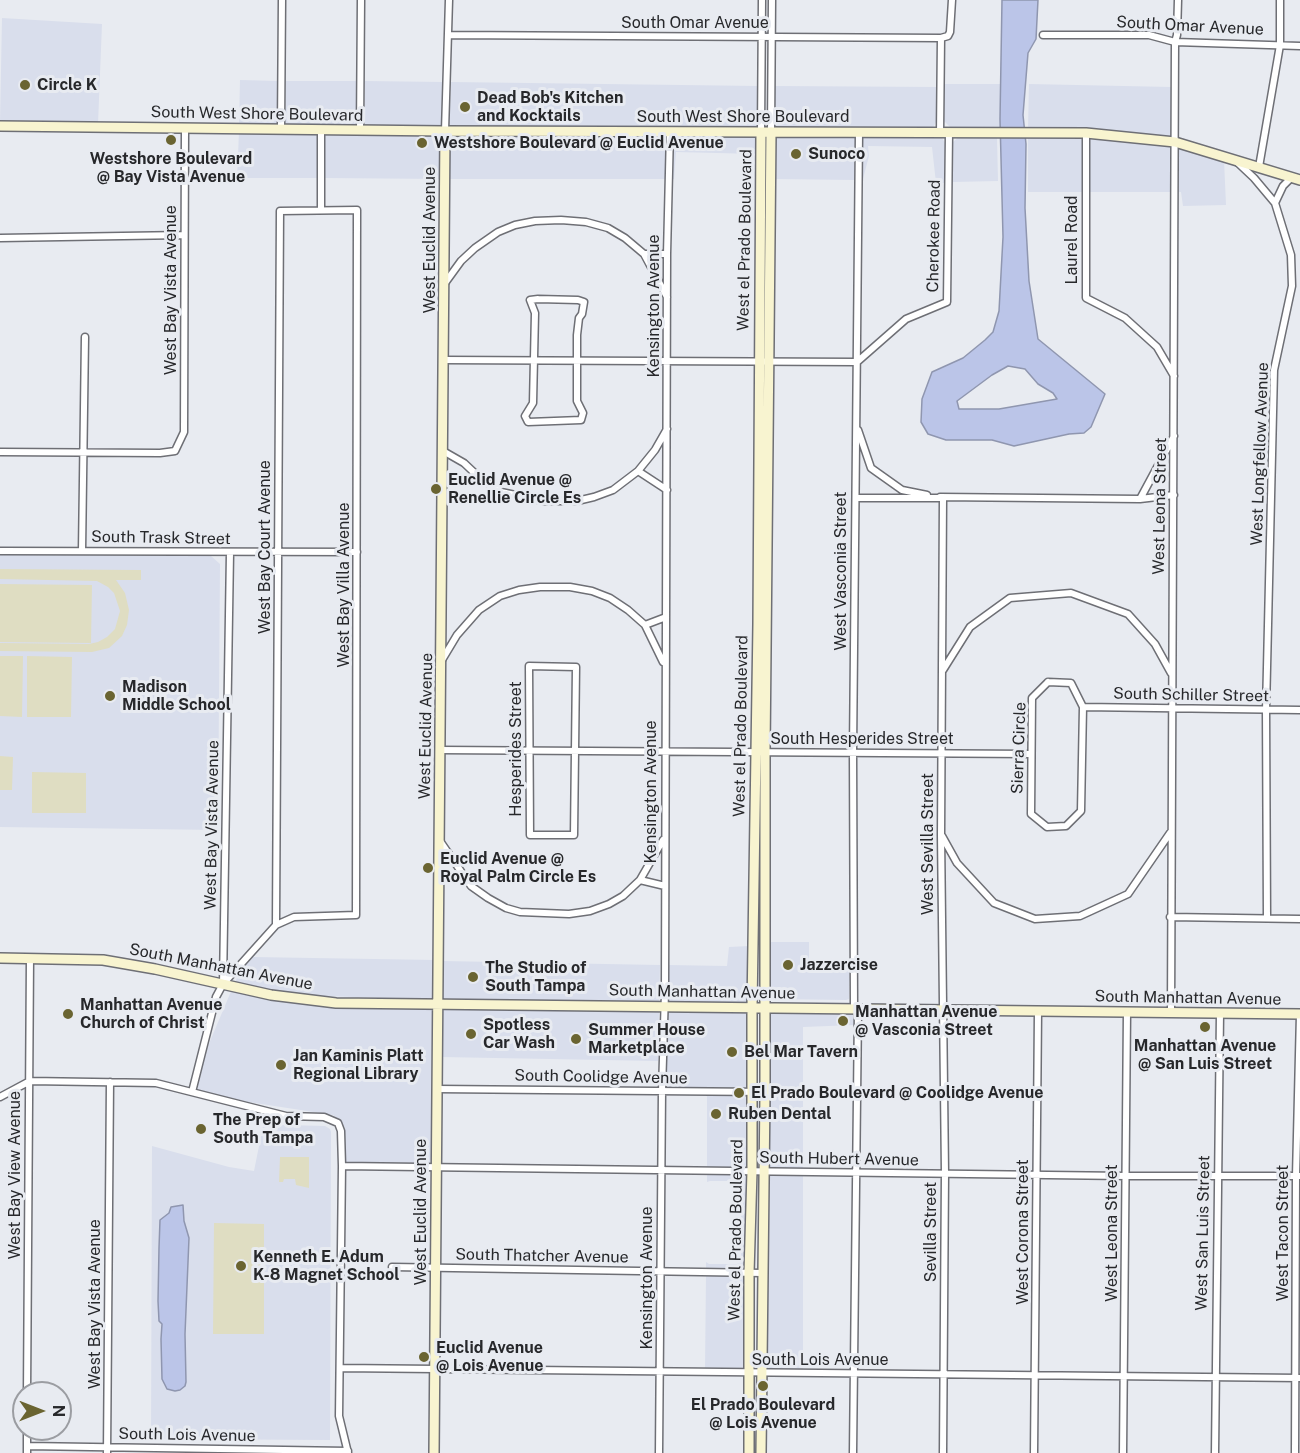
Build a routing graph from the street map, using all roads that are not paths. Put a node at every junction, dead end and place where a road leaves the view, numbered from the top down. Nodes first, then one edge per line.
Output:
1 (282, 0) edge
2 (361, 0) edge
3 (449, 0) edge
4 (762, 0) edge
5 (772, 0) edge
6 (952, 0) edge
7 (1178, 0) edge
8 (1280, 0) edge
9 (448, 35) junction
10 (1043, 35) dead end
11 (762, 37) junction
12 (772, 37) junction
13 (941, 38) junction
14 (1175, 42) junction
15 (1280, 45) junction
16 (1300, 46) edge
17 (0, 126) edge
18 (185, 128) junction
19 (281, 128) junction
20 (321, 130) junction
21 (360, 130) junction
22 (445, 131) junction
23 (670, 131) junction
24 (766, 132) junction
25 (859, 133) junction
26 (945, 133) junction
27 (1086, 134) junction
28 (1175, 142) junction
29 (1234, 160) junction
30 (1260, 167) junction
31 (1296, 178) edge
32 (1275, 203) junction
33 (321, 210) junction
34 (184, 235) junction
35 (0, 238) edge
36 (644, 254) junction
37 (667, 254) junction
38 (445, 283) junction
39 (1292, 286) junction
40 (1300, 288) edge
41 (668, 301) junction
42 (85, 338) dead end
43 (443, 360) junction
44 (533, 361) junction
45 (578, 361) junction
46 (668, 361) junction
47 (763, 362) junction
48 (857, 362) junction
49 (1175, 376) junction
50 (856, 424) junction
51 (667, 428) junction
52 (1174, 435) junction
53 (83, 451) junction
54 (442, 451) junction
55 (0, 452) edge
56 (638, 471) junction
57 (667, 490) junction
58 (1174, 495) junction
59 (768, 497) junction
60 (757, 498) junction
61 (855, 498) junction
62 (943, 498) junction
63 (1140, 499) junction
64 (82, 550) junction
65 (0, 551) edge
66 (278, 552) junction
67 (357, 552) junction
68 (230, 553) junction
69 (666, 617) junction
70 (762, 624) junction
71 (645, 625) junction
72 (442, 660) junction
73 (665, 665) junction
74 (942, 672) junction
75 (1172, 673) junction
76 (1083, 707) junction
77 (1172, 708) junction
78 (1266, 710) junction
79 (1300, 710) edge
80 (440, 750) junction
81 (530, 751) junction
82 (575, 751) junction
83 (665, 751) junction
84 (760, 752) junction
85 (854, 752) junction
86 (941, 752) junction
87 (1031, 754) junction
88 (1170, 832) junction
89 (941, 835) junction
90 (664, 837) junction
91 (440, 841) junction
92 (754, 860) junction
93 (765, 861) junction
94 (640, 880) junction
95 (665, 886) junction
96 (1170, 917) junction
97 (1267, 918) junction
98 (1300, 919) edge
99 (276, 925) junction
100 (0, 958) edge
101 (30, 958) junction
102 (752, 966) junction
103 (765, 966) junction
104 (223, 984) junction
105 (438, 1004) junction
106 (664, 1007) junction
107 (752, 1007) junction
108 (765, 1007) junction
109 (856, 1009) junction
110 (943, 1010) junction
111 (1038, 1012) junction
112 (1127, 1012) junction
113 (1171, 1012) junction
114 (1220, 1013) junction
115 (1300, 1014) edge
116 (765, 1049) junction
117 (752, 1050) junction
118 (30, 1081) junction
119 (110, 1082) junction
120 (437, 1089) junction
121 (662, 1091) junction
122 (192, 1092) junction
123 (752, 1092) junction
124 (765, 1092) junction
125 (0, 1097) edge
126 (342, 1166) junction
127 (437, 1167) junction
128 (661, 1170) junction
129 (752, 1171) junction
130 (764, 1171) junction
131 (855, 1172) junction
132 (945, 1173) junction
133 (1037, 1175) junction
134 (1126, 1176) junction
135 (1218, 1176) junction
136 (1298, 1176) edge
137 (392, 1268) dead end
138 (436, 1268) junction
139 (660, 1272) junction
140 (749, 1273) junction
141 (763, 1273) junction
142 (340, 1368) junction
143 (435, 1369) junction
144 (659, 1371) junction
145 (750, 1373) junction
146 (762, 1373) junction
147 (854, 1373) junction
148 (944, 1374) junction
149 (1035, 1375) junction
150 (1124, 1376) junction
151 (1215, 1377) junction
152 (1298, 1378) edge
153 (27, 1381) edge
154 (27, 1450) edge
155 (107, 1450) edge
156 (187, 1451) edge
157 (268, 1451) edge
158 (348, 1452) edge
159 (434, 1453) edge
160 (659, 1453) edge
161 (749, 1453) edge
162 (761, 1453) edge
163 (853, 1453) edge
164 (943, 1453) edge
165 (1034, 1453) edge
166 (1123, 1453) edge
167 (1215, 1453) edge
168 (1295, 1453) edge

1 - 19 street
2 - 21 street
3 - 9 street, West Euclid Avenue
4 - 11 street, West el Prado Boulevard
5 - 12 street, West el Prado Boulevard
6 - 13 street
7 - 14 street, West Leona Street
8 - 15 street
9 - 11 street, South Omar Avenue
9 - 22 street, West Euclid Avenue
10 - 14 street, South Omar Avenue
11 - 12 street, South Omar Avenue
11 - 24 street, West el Prado Boulevard
12 - 13 street, South Omar Avenue
12 - 24 street, West el Prado Boulevard
13 - 26 street
14 - 15 street, South Omar Avenue
14 - 28 street, West Leona Street
15 - 16 street, South Omar Avenue
15 - 30 street
17 - 18 street, South West Shore Boulevard
18 - 19 street, South West Shore Boulevard
18 - 34 street, West Bay Vista Avenue
19 - 20 street, South West Shore Boulevard
20 - 21 street, South West Shore Boulevard
20 - 33 street
21 - 22 street, South West Shore Boulevard
22 - 23 street, South West Shore Boulevard
22 - 38 street, West Euclid Avenue
23 - 24 street, South West Shore Boulevard
23 - 37 street, Kensington Avenue
24 - 25 street, South West Shore Boulevard
24 - 47 street, West el Prado Boulevard
25 - 26 street, South West Shore Boulevard
25 - 48 street, West Vasconia Street
26 - 27 street, South West Shore Boulevard
26 - 48 street, Cherokee Road
27 - 28 street, South West Shore Boulevard
27 - 49 street, Laurel Road
28 - 29 street, South West Shore Boulevard
28 - 49 street, West Leona Street
29 - 30 street, South West Shore Boulevard
29 - 32 street, West Longfellow Avenue
30 - 31 street, South West Shore Boulevard
31 - 32 street
32 - 39 street, West Longfellow Avenue
33 - 66 street, West Bay Court Avenue
33 - 67 street, West Bay Villa Avenue
34 - 35 street
34 - 53 street, West Bay Vista Avenue
36 - 37 street
36 - 38 street
36 - 41 street
37 - 41 street, Kensington Avenue
38 - 43 street, West Euclid Avenue
39 - 40 street
39 - 78 street, West Longfellow Avenue
41 - 46 street, Kensington Avenue
42 - 53 street
43 - 44 street
43 - 54 street, West Euclid Avenue
44 - 45 street
44 - 45 street
44 - 45 street
45 - 46 street
46 - 47 street
46 - 51 street, Kensington Avenue
47 - 48 street
47 - 59 street, West el Prado Boulevard
47 - 60 street, West el Prado Boulevard
48 - 50 street, West Vasconia Street
49 - 52 street, West Leona Street
50 - 61 street, West Vasconia Street
50 - 62 street
51 - 56 street
51 - 57 street, Kensington Avenue
52 - 58 street, West Leona Street
52 - 63 street
53 - 55 street
53 - 64 street
54 - 56 street
54 - 72 street, West Euclid Avenue
56 - 57 street
57 - 69 street, Kensington Avenue
58 - 63 street
58 - 75 street, West Leona Street
59 - 60 street
59 - 70 street, West el Prado Boulevard
60 - 70 street, West el Prado Boulevard
61 - 62 street
61 - 85 street, West Vasconia Street
62 - 63 street
62 - 74 street, West Sevilla Street
64 - 65 street, South Trask Street
64 - 68 street, South Trask Street
66 - 67 street, South Trask Street
66 - 68 street, South Trask Street
66 - 99 street, West Bay Court Avenue
67 - 99 street, West Bay Villa Avenue
68 - 104 street, West Bay Vista Avenue
69 - 71 street
69 - 73 street, Kensington Avenue
70 - 84 street, West el Prado Boulevard
71 - 72 street
71 - 73 street
72 - 80 street, West Euclid Avenue
73 - 83 street, Kensington Avenue
74 - 75 street
74 - 86 street, West Sevilla Street
75 - 77 street, West Leona Street
76 - 77 street, South Schiller Street
76 - 87 street, Sierra Circle
76 - 87 street, Sierra Circle
77 - 78 street, South Schiller Street
77 - 88 street, West Leona Street
78 - 79 street, South Schiller Street
78 - 97 street, West Longfellow Avenue
80 - 81 street, South Hesperides Street
80 - 91 street, West Euclid Avenue
81 - 82 street, South Hesperides Street
81 - 82 street, Hesperides Street
81 - 82 street, Hesperides Street
82 - 83 street, South Hesperides Street
83 - 84 street, South Hesperides Street
83 - 90 street, Kensington Avenue
84 - 85 street, South Hesperides Street
84 - 92 street, West el Prado Boulevard
84 - 93 street, West el Prado Boulevard
85 - 86 street, South Hesperides Street
85 - 109 street, West Vasconia Street
86 - 87 street, South Hesperides Street
86 - 89 street, West Sevilla Street
88 - 89 street
88 - 96 street, West Leona Street
89 - 110 street, West Sevilla Street
90 - 94 street
90 - 95 street, Kensington Avenue
91 - 94 street
91 - 105 street, West Euclid Avenue
92 - 93 street
92 - 102 street, West el Prado Boulevard
93 - 103 street, West el Prado Boulevard
94 - 95 street
95 - 106 street, Kensington Avenue
96 - 97 street
96 - 113 street, West Leona Street
97 - 98 street
99 - 104 street
100 - 101 street, South Manhattan Avenue
101 - 104 street, South Manhattan Avenue
101 - 118 street, West Bay View Avenue
102 - 103 street
102 - 107 street, West el Prado Boulevard
103 - 108 street, West el Prado Boulevard
104 - 105 street, South Manhattan Avenue
104 - 122 street, West Bay Vista Avenue
105 - 106 street, South Manhattan Avenue
105 - 120 street, West Euclid Avenue
106 - 107 street, South Manhattan Avenue
106 - 121 street, Kensington Avenue
107 - 108 street, South Manhattan Avenue
107 - 117 street, West el Prado Boulevard
108 - 109 street, South Manhattan Avenue
108 - 116 street, West el Prado Boulevard
109 - 110 street, South Manhattan Avenue
109 - 131 street, West Vasconia Street
110 - 111 street, South Manhattan Avenue
110 - 132 street, Sevilla Street
111 - 112 street, South Manhattan Avenue
111 - 133 street, West Corona Street
112 - 113 street, South Manhattan Avenue
112 - 134 street, West Leona Street
113 - 114 street, South Manhattan Avenue
114 - 115 street, South Manhattan Avenue
114 - 135 street, West San Luis Street
115 - 136 street, West Tacon Street
116 - 117 street
116 - 124 street, West el Prado Boulevard
117 - 123 street, West el Prado Boulevard
118 - 119 street
118 - 125 street
118 - 153 street, West Bay View Avenue
119 - 122 street
119 - 155 street, West Bay Vista Avenue
120 - 121 street, South Coolidge Avenue
120 - 127 street, West Euclid Avenue
121 - 123 street, South Coolidge Avenue
121 - 128 street, Kensington Avenue
122 - 126 street
123 - 124 street, South Coolidge Avenue
123 - 129 street, West el Prado Boulevard
124 - 130 street, West el Prado Boulevard
126 - 127 street, South Hubert Avenue
126 - 142 street
127 - 128 street, South Hubert Avenue
127 - 138 street, West Euclid Avenue
128 - 129 street, South Hubert Avenue
128 - 139 street, Kensington Avenue
129 - 130 street, South Hubert Avenue
129 - 140 street, West el Prado Boulevard
130 - 131 street, South Hubert Avenue
130 - 141 street, West el Prado Boulevard
131 - 132 street, South Hubert Avenue
131 - 147 street, West Vasconia Street
132 - 133 street, South Hubert Avenue
132 - 148 street, Sevilla Street
133 - 134 street, South Hubert Avenue
133 - 149 street, West Corona Street
134 - 135 street, South Hubert Avenue
134 - 150 street, West Leona Street
135 - 136 street, South Hubert Avenue
135 - 151 street, West San Luis Street
136 - 152 street, West Tacon Street
137 - 138 street, South Thatcher Avenue
138 - 139 street, South Thatcher Avenue
138 - 143 street, West Euclid Avenue
139 - 140 street, South Thatcher Avenue
139 - 144 street, Kensington Avenue
140 - 141 street, South Thatcher Avenue
140 - 145 street, West el Prado Boulevard
141 - 146 street, West el Prado Boulevard
142 - 143 street, South Lois Avenue
142 - 158 street
143 - 144 street, South Lois Avenue
143 - 159 street, West Euclid Avenue
144 - 145 street, South Lois Avenue
144 - 160 street, Kensington Avenue
145 - 146 street, South Lois Avenue
145 - 161 street, West el Prado Boulevard
146 - 147 street, South Lois Avenue
146 - 162 street, West el Prado Boulevard
147 - 148 street, South Lois Avenue
147 - 163 street, West Vasconia Street
148 - 149 street, South Lois Avenue
148 - 164 street, Sevilla Street
149 - 150 street, South Lois Avenue
149 - 165 street, West Corona Street
150 - 151 street, South Lois Avenue
150 - 166 street, West Leona Street
151 - 152 street, South Lois Avenue
151 - 167 street, West San Luis Street
152 - 168 street, West Tacon Street
154 - 155 street, South Lois Avenue
155 - 156 street, South Lois Avenue
156 - 157 street, South Lois Avenue
157 - 158 street, South Lois Avenue

